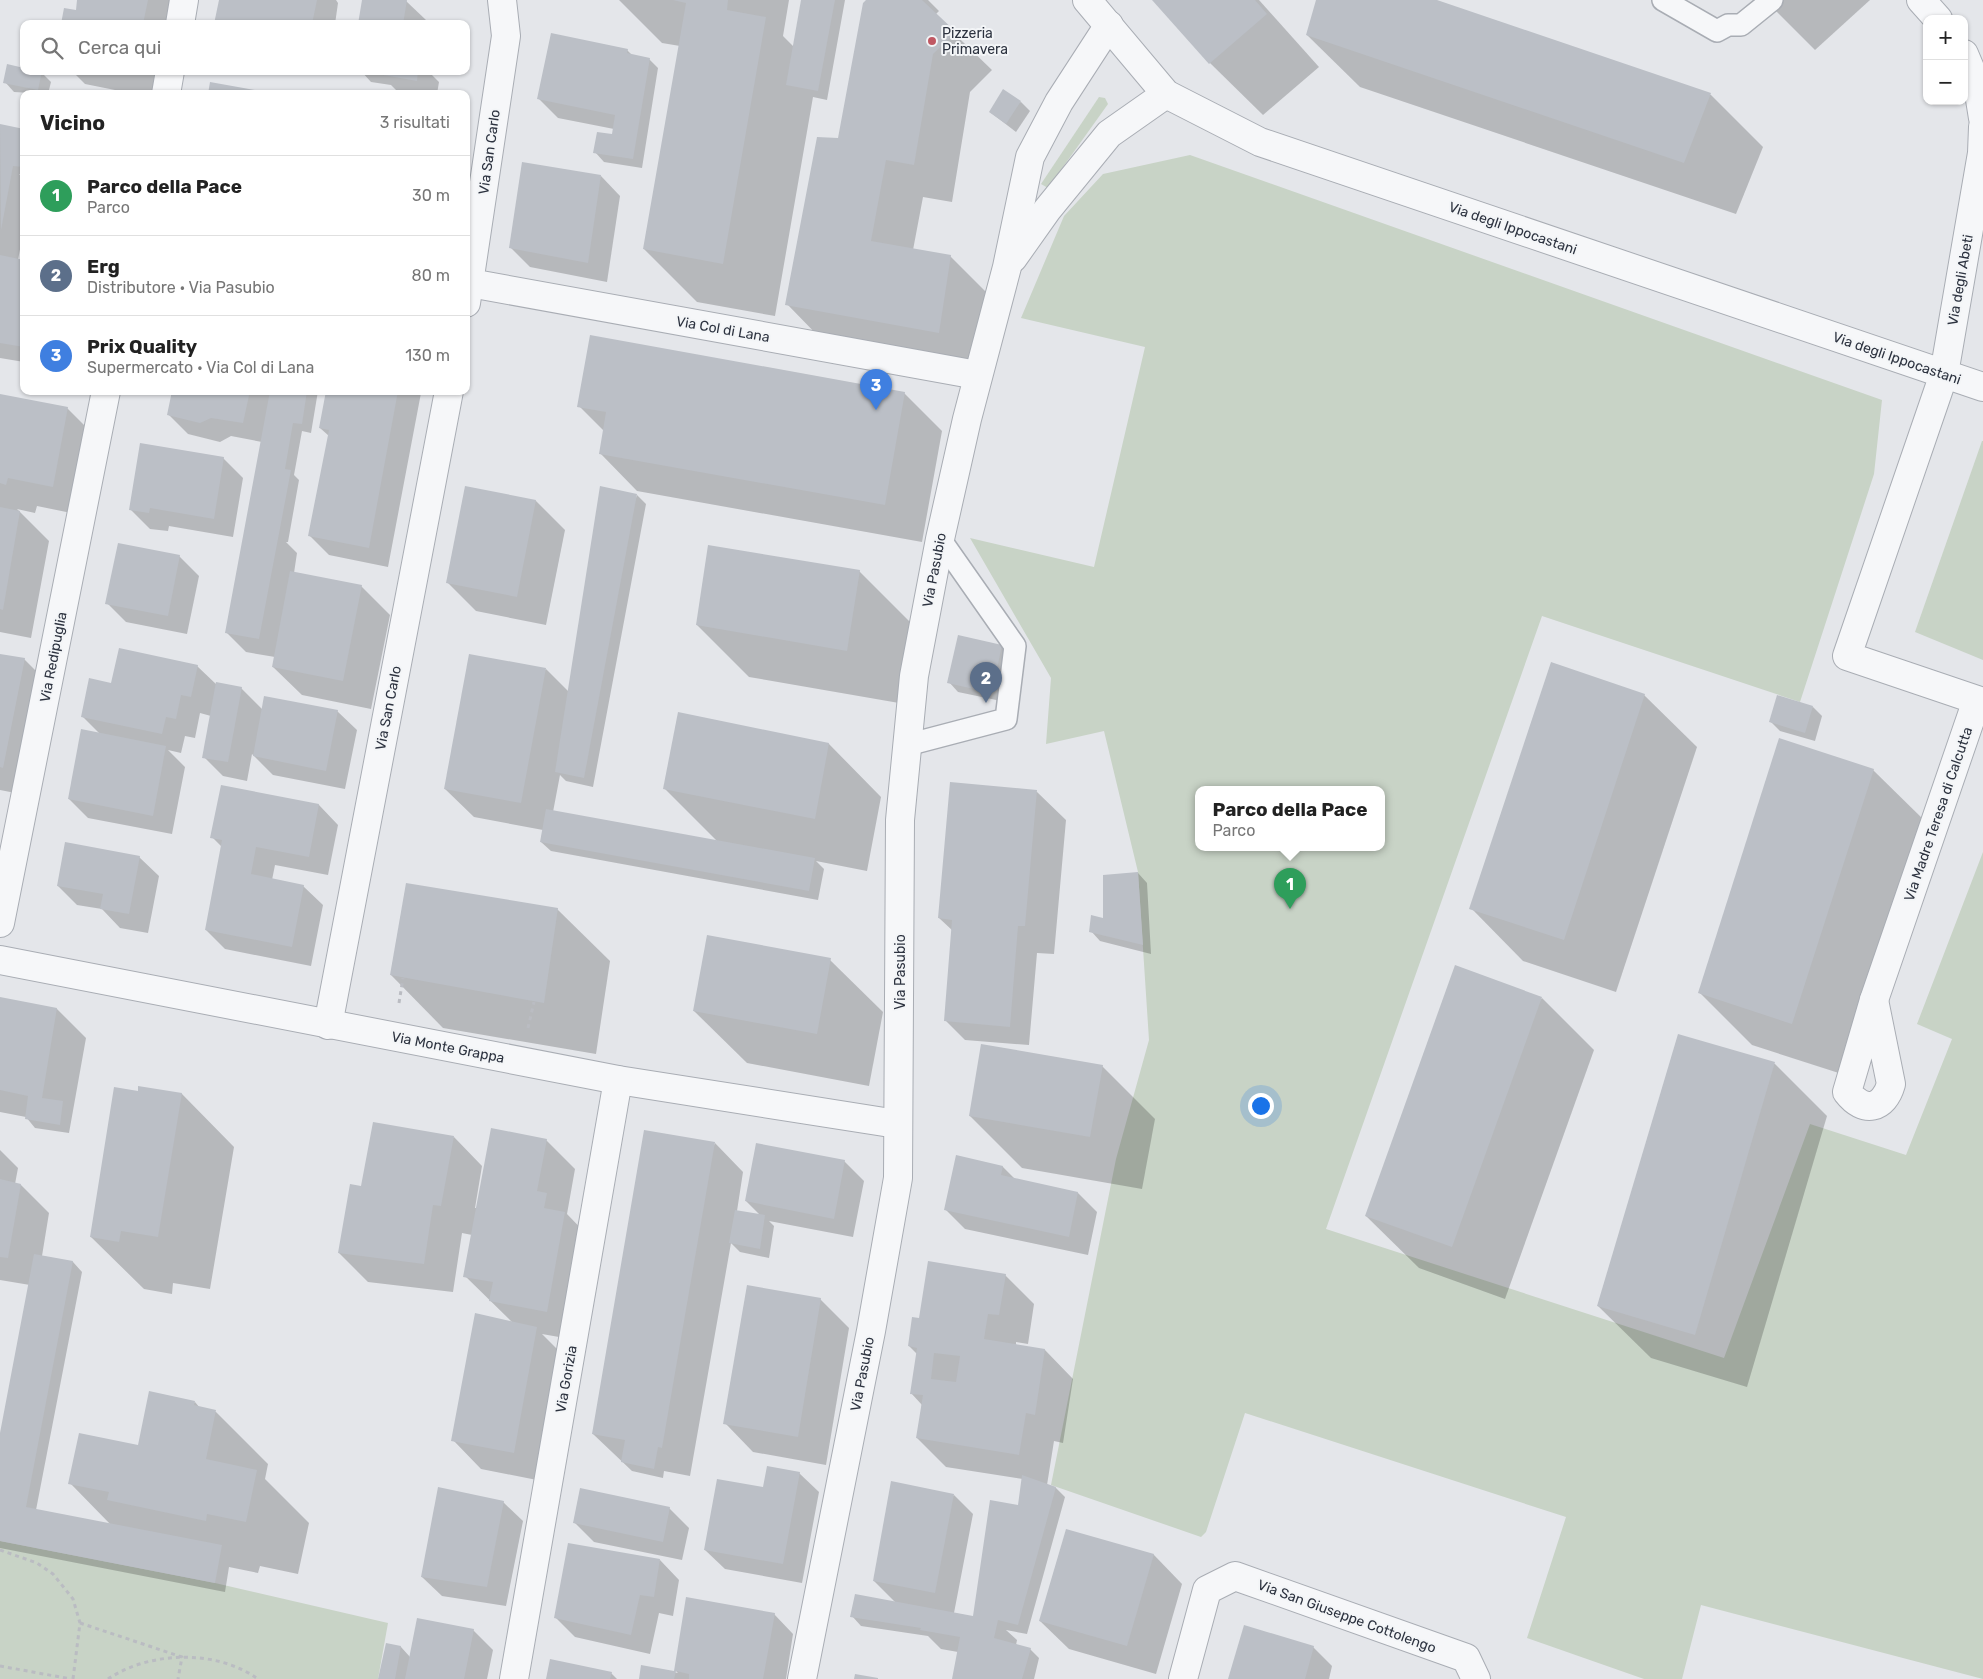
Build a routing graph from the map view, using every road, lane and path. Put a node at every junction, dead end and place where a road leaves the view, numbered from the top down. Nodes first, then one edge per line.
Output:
1 (184, 0) edge
2 (502, 0) edge
3 (1087, 0) edge
4 (1663, 0) edge
5 (1772, 0) edge
6 (1921, 0) edge
7 (1934, 15) edge
8 (181, 20) edge
9 (1109, 25) junction
10 (1966, 60) edge
11 (169, 75) edge
12 (167, 90) edge
13 (1166, 94) junction
14 (1983, 118) edge
15 (1983, 127) edge
16 (1006, 267) junction
17 (470, 279) edge
18 (470, 293) edge
19 (1944, 374) junction
20 (977, 375) junction
21 (1983, 387) edge
22 (105, 395) edge
23 (448, 395) edge
24 (940, 539) junction
25 (907, 745) junction
26 (0, 923) edge
27 (0, 960) edge
28 (403, 978) dead end
29 (1874, 1000) dead end
30 (534, 1002) dead end
31 (397, 1012) dead end
32 (328, 1025) junction
33 (526, 1035) dead end
34 (618, 1080) junction
35 (897, 1124) junction
36 (0, 1550) edge
37 (80, 1623) junction
38 (182, 1657) junction
39 (0, 1666) edge
40 (72, 1679) edge
41 (108, 1679) edge
42 (178, 1679) edge
43 (258, 1679) edge
44 (514, 1679) edge
45 (802, 1679) edge
46 (1183, 1679) edge
47 (1476, 1679) edge

1 - 8 street
2 - 17 street, Via San Carlo
3 - 9 street, Via degli Ippocastani
4 - 5 lane
6 - 7 street
9 - 13 street, Via degli Ippocastani
9 - 16 street, Via Pasubio
10 - 14 street
11 - 12 street
13 - 16 street
13 - 19 street, Via degli Ippocastani
15 - 19 street, Via degli Abeti
16 - 20 street, Via Pasubio
18 - 20 street, Via Col di Lana
19 - 21 street, Via degli Ippocastani
19 - 29 street, Via Madre Teresa di Calcutta
20 - 24 street, Via Pasubio
22 - 26 street, Via Redipuglia
23 - 32 street, Via San Carlo
24 - 25 street, Via Pasubio
24 - 25 lane
25 - 35 street, Via Pasubio
27 - 32 street, Via Monte Grappa
28 - 31 path
30 - 33 path
32 - 34 street, Via Monte Grappa
34 - 35 street, Via Monte Grappa
34 - 44 street, Via Gorizia
35 - 45 street, Via Pasubio
36 - 37 path
37 - 38 path
37 - 40 path
38 - 41 path
38 - 42 path
38 - 43 path
39 - 40 path
46 - 47 street, Via San Giuseppe Cottolengo

